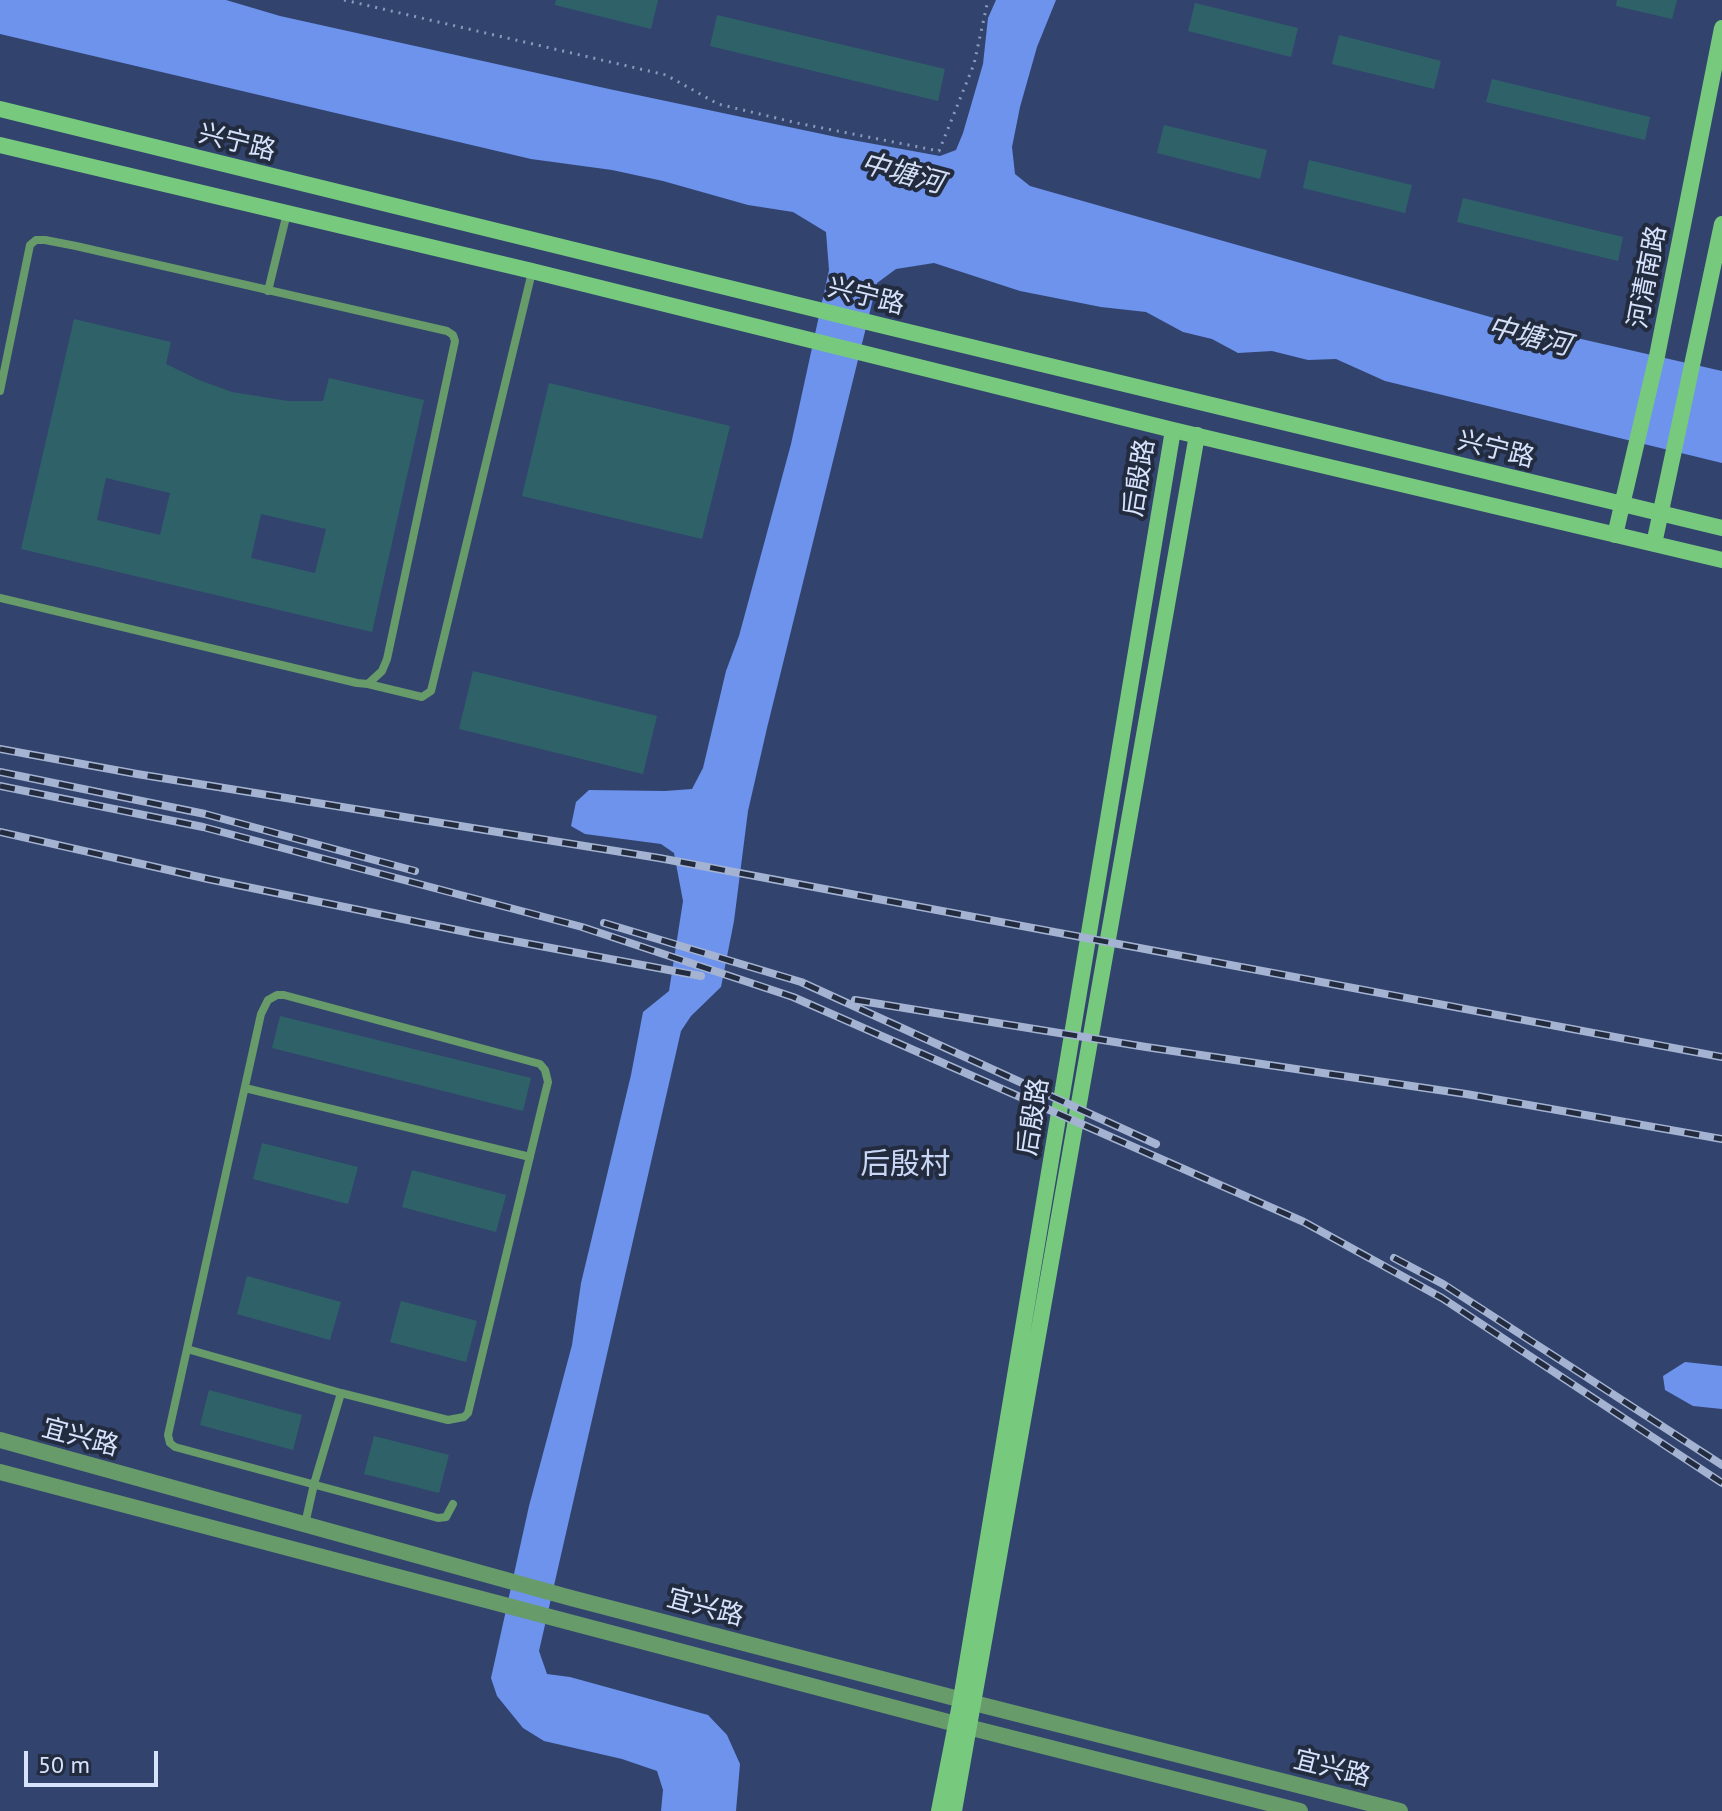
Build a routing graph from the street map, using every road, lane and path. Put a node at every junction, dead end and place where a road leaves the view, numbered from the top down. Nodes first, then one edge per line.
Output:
1 (344, 0) edge
2 (988, 0) edge
3 (1722, 28) edge
4 (0, 109) edge
5 (0, 145) edge
6 (287, 213) junction
7 (1722, 224) edge
8 (532, 271) junction
9 (268, 291) junction
10 (0, 391) edge
11 (1173, 430) junction
12 (1197, 435) junction
13 (1622, 505) junction
14 (1661, 513) junction
15 (1722, 528) edge
16 (1615, 535) junction
17 (1654, 544) junction
18 (1722, 560) edge
19 (0, 598) edge
20 (368, 684) junction
21 (245, 1088) junction
22 (530, 1157) junction
23 (187, 1349) junction
24 (341, 1393) junction
25 (0, 1440) edge
26 (0, 1472) edge
27 (314, 1484) junction
28 (453, 1504) dead end
29 (305, 1525) junction
30 (967, 1701) junction
31 (962, 1725) junction
32 (958, 1747) junction
33 (939, 1811) edge
34 (954, 1811) edge
35 (1300, 1811) edge
36 (1400, 1811) edge

1 - 2 path
3 - 13 main road, 河清南路
4 - 13 main road, 兴宁路
5 - 6 main road
6 - 8 main road
6 - 9 lane
7 - 14 main road
8 - 11 main road
8 - 20 lane
9 - 10 lane
9 - 20 lane
11 - 12 main road
11 - 30 main road, 后殷路
12 - 16 main road
12 - 30 main road, 后殷路
13 - 14 main road, 兴宁路
13 - 16 main road, 河清南路
14 - 15 main road, 兴宁路
14 - 17 main road
16 - 17 main road
17 - 18 main road
19 - 20 lane
21 - 22 lane
21 - 22 lane
21 - 23 lane
22 - 24 lane
23 - 24 lane
23 - 27 lane
24 - 27 lane
25 - 29 street, 宜兴路
26 - 31 street, 宜兴路
27 - 28 lane
27 - 29 lane
29 - 30 street, 宜兴路
30 - 31 main road, 后殷路
30 - 36 street, 宜兴路
31 - 32 main road, 后殷路
31 - 35 street, 宜兴路
32 - 33 main road, 后殷路
32 - 34 main road, 后殷路

